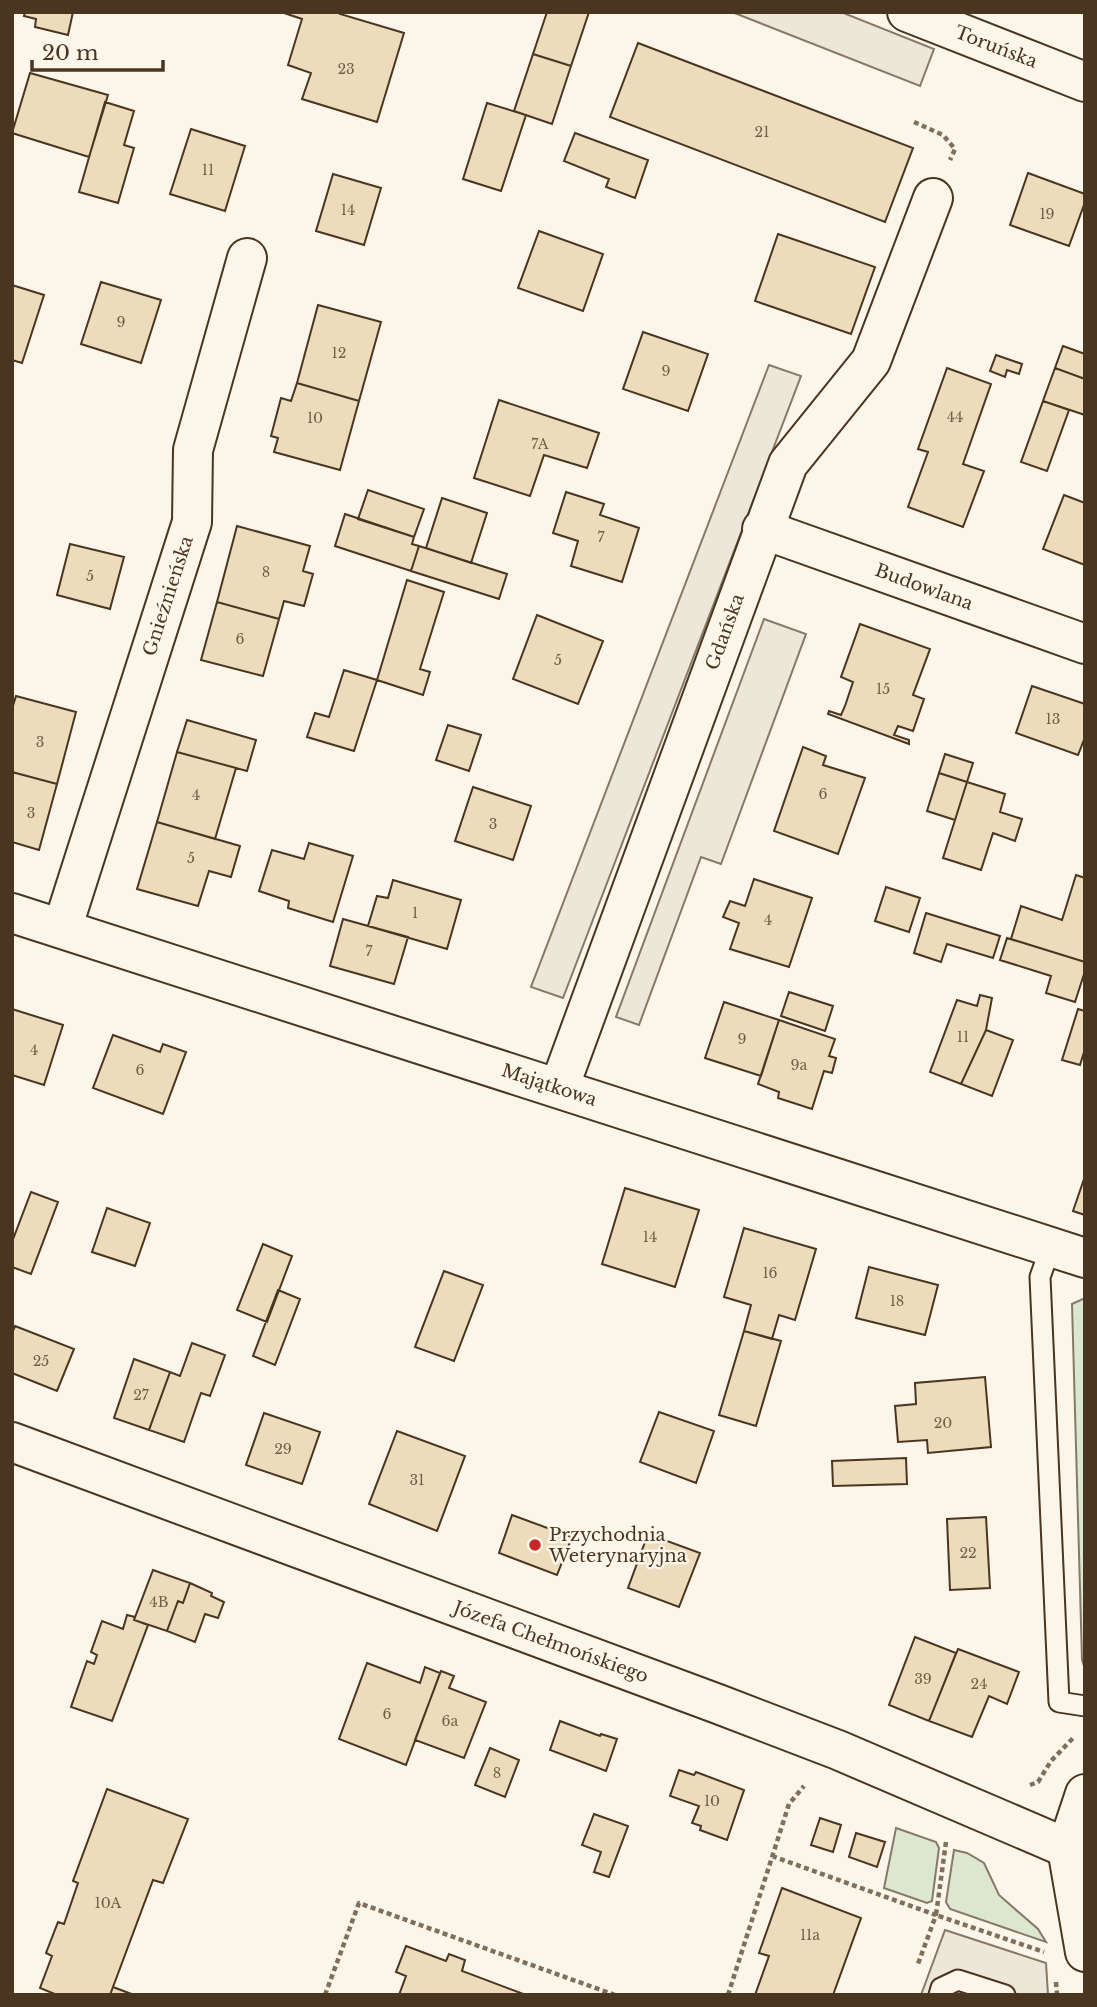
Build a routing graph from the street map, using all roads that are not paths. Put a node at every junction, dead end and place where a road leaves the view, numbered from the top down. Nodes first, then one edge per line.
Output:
1 (907, 12) edge
2 (1085, 82) edge
3 (933, 198) dead end
4 (247, 258) dead end
5 (762, 529) junction
6 (1085, 644) edge
7 (12, 913) edge
8 (62, 929) junction
9 (559, 1088) junction
10 (1068, 1252) edge
11 (12, 1443) edge
12 (1085, 1706) edge
13 (1085, 1794) edge
14 (1076, 1850) edge
15 (1069, 1954) edge
16 (939, 1995) edge
17 (1005, 1995) edge

1 - 2 street, Toruńska
3 - 5 street, Gdańska
4 - 8 street, Gnieźnieńska
5 - 6 street, Budowlana
5 - 9 street, Gdańska
7 - 8 street, Majątkowa
8 - 9 street, Majątkowa
9 - 10 street, Majątkowa
10 - 12 lane
11 - 14 street, Józefa Chełmońskiego
13 - 14 street
14 - 15 street
16 - 17 lane

